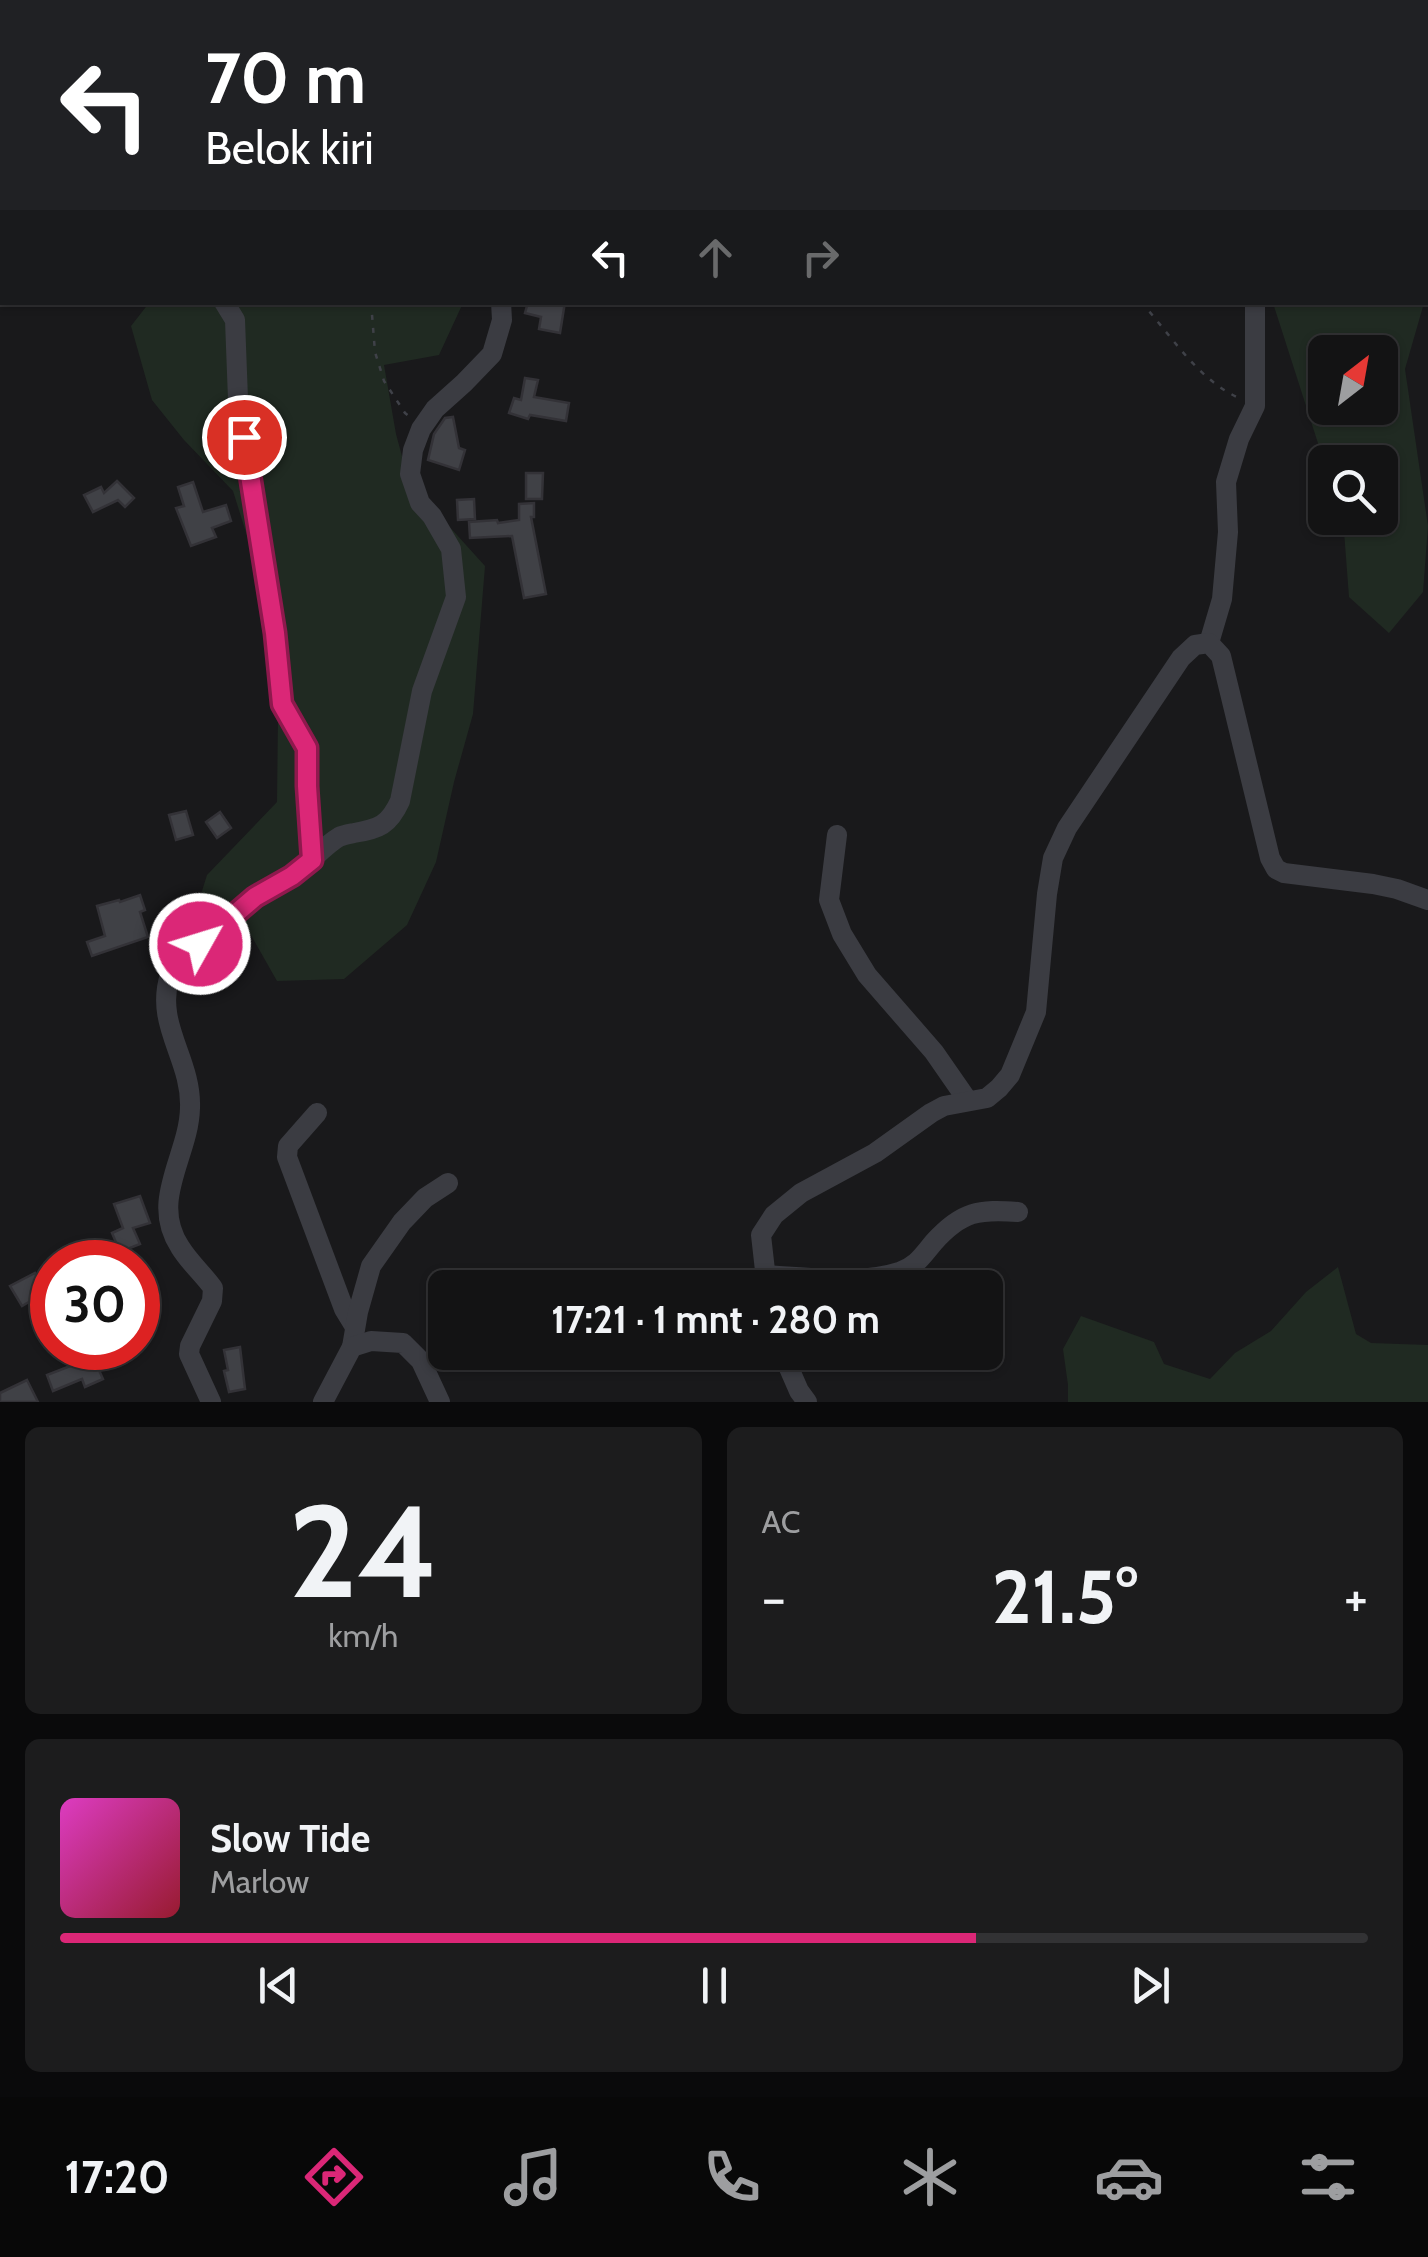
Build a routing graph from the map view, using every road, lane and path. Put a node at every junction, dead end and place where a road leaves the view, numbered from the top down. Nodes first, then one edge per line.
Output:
1 (226, 305) edge
2 (371, 305) edge
3 (502, 305) edge
4 (1143, 305) edge
5 (1254, 305) edge
6 (1255, 406) junction
7 (424, 426) junction
8 (1208, 643) junction
9 (838, 835) dead end
10 (312, 860) junction
11 (1428, 900) edge
12 (968, 1101) junction
13 (316, 1113) dead end
14 (448, 1183) dead end
15 (1018, 1212) dead end
16 (765, 1270) edge
17 (903, 1270) edge
18 (354, 1337) junction
19 (790, 1370) edge
20 (211, 1402) edge
21 (323, 1402) edge
22 (440, 1402) edge
23 (807, 1402) edge

1 - 10 street
2 - 7 path
3 - 7 street
4 - 6 path
5 - 6 street
6 - 8 street
7 - 10 street
8 - 11 street
8 - 12 street
9 - 12 street
10 - 20 street
12 - 16 street
13 - 18 street
14 - 18 street
15 - 17 street
18 - 21 street
18 - 22 street
19 - 23 street

